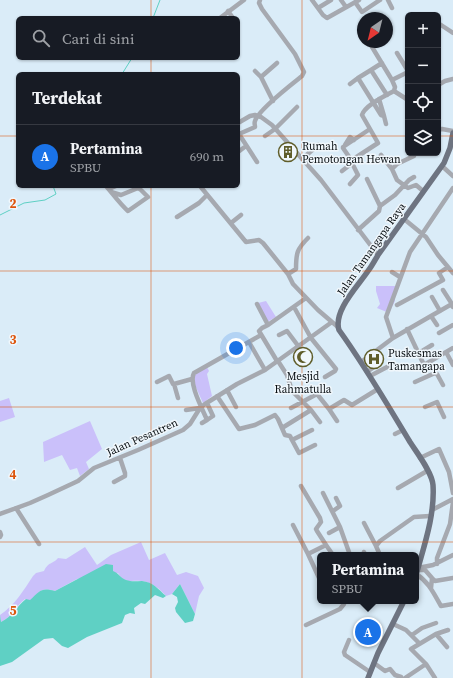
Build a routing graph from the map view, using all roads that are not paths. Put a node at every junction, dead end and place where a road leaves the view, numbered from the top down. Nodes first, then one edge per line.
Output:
1 (244, 0) edge
2 (312, 0) edge
3 (331, 0) edge
4 (342, 0) edge
5 (380, 0) edge
6 (388, 0) edge
7 (258, 1) edge
8 (357, 1) edge
9 (318, 8) junction
10 (346, 8) junction
11 (392, 8) dead end
12 (228, 11) junction
13 (222, 16) edge
14 (232, 16) edge
15 (441, 25) edge
16 (453, 33) edge
17 (373, 48) edge
18 (396, 53) dead end
19 (277, 63) dead end
20 (382, 63) junction
21 (405, 66) edge
22 (371, 70) junction
23 (255, 71) dead end
24 (405, 73) edge
25 (261, 77) junction
26 (358, 78) junction
27 (453, 79) edge
28 (392, 80) junction
29 (350, 84) dead end
30 (440, 84) edge
31 (394, 89) junction
32 (387, 95) junction
33 (405, 98) edge
34 (379, 99) junction
35 (273, 101) junction
36 (374, 103) junction
37 (297, 107) dead end
38 (257, 116) junction
39 (384, 116) junction
40 (240, 122) edge
41 (386, 124) dead end
42 (275, 129) junction
43 (370, 129) junction
44 (441, 129) edge
45 (453, 132) edge
46 (240, 134) edge
47 (240, 136) edge
48 (265, 136) dead end
49 (318, 145) dead end
50 (246, 146) junction
51 (240, 150) edge
52 (381, 155) dead end
53 (414, 156) edge
54 (302, 159) junction
55 (257, 162) dead end
56 (352, 162) junction
57 (442, 166) junction
58 (392, 169) junction
59 (342, 171) dead end
60 (453, 176) edge
61 (414, 177) dead end
62 (366, 179) dead end
63 (350, 184) dead end
64 (405, 185) junction
65 (202, 188) edge
66 (453, 188) edge
67 (109, 189) edge
68 (423, 191) junction
69 (207, 195) junction
70 (380, 206) junction
71 (241, 215) dead end
72 (178, 217) dead end
73 (404, 219) junction
74 (231, 224) junction
75 (358, 230) junction
76 (422, 233) junction
77 (308, 238) dead end
78 (378, 255) junction
79 (451, 270) edge
80 (392, 272) dead end
81 (288, 274) junction
82 (400, 277) junction
83 (443, 290) dead end
84 (432, 297) dead end
85 (306, 298) junction
86 (257, 304) dead end
87 (397, 305) dead end
88 (452, 306) edge
89 (294, 307) junction
90 (440, 311) junction
91 (431, 316) junction
92 (332, 322) junction
93 (268, 325) junction
94 (437, 325) dead end
95 (453, 325) edge
96 (338, 327) junction
97 (407, 329) junction
98 (439, 333) dead end
99 (261, 335) junction
100 (279, 335) dead end
101 (311, 338) junction
102 (394, 338) junction
103 (248, 342) junction
104 (432, 345) dead end
105 (298, 347) junction
106 (453, 348) edge
107 (446, 352) junction
108 (419, 353) junction
109 (278, 361) junction
110 (361, 362) junction
111 (453, 365) edge
112 (389, 366) dead end
113 (374, 368) dead end
114 (265, 370) junction
115 (369, 374) junction
116 (325, 377) dead end
117 (192, 379) junction
118 (157, 382) dead end
119 (415, 382) dead end
120 (173, 384) junction
121 (443, 385) dead end
122 (378, 389) junction
123 (227, 390) junction
124 (217, 396) junction
125 (178, 398) dead end
126 (303, 402) junction
127 (207, 403) junction
128 (200, 407) junction
129 (236, 407) dead end
130 (291, 408) dead end
131 (425, 408) dead end
132 (329, 409) junction
133 (186, 410) dead end
134 (311, 410) junction
135 (444, 417) dead end
136 (207, 420) junction
137 (337, 421) dead end
138 (320, 422) dead end
139 (202, 423) dead end
140 (282, 428) junction
141 (312, 430) dead end
142 (402, 430) junction
143 (395, 434) dead end
144 (292, 440) junction
145 (315, 445) dead end
146 (120, 458) junction
147 (420, 458) junction
148 (427, 470) junction
149 (114, 482) dead end
150 (301, 486) dead end
151 (398, 488) dead end
152 (323, 492) dead end
153 (453, 493) edge
154 (336, 498) dead end
155 (453, 500) edge
156 (16, 508) junction
157 (333, 511) junction
158 (431, 513) junction
159 (0, 514) edge
160 (364, 523) dead end
161 (293, 525) dead end
162 (340, 527) junction
163 (0, 532) edge
164 (329, 533) dead end
165 (0, 537) edge
166 (39, 544) dead end
167 (326, 545) junction
168 (376, 546) junction
169 (331, 552) edge
170 (349, 552) edge
171 (379, 552) edge
172 (308, 554) junction
173 (453, 555) edge
174 (419, 564) edge
175 (437, 564) junction
176 (419, 571) edge
177 (419, 571) edge
178 (317, 574) edge
179 (419, 574) edge
180 (432, 578) junction
181 (453, 578) edge
182 (431, 588) junction
183 (344, 604) edge
184 (403, 604) edge
185 (453, 604) edge
186 (436, 623) dead end
187 (393, 624) junction
188 (306, 625) dead end
189 (448, 630) dead end
190 (436, 634) junction
191 (412, 635) junction
192 (349, 640) dead end
193 (420, 643) junction
194 (447, 647) dead end
195 (374, 664) junction
196 (426, 664) junction
197 (370, 672) junction
198 (368, 678) edge
199 (403, 678) edge
200 (435, 678) edge

1 - 12 street
2 - 9 street
3 - 9 street
4 - 10 street
5 - 8 street
6 - 11 street
7 - 35 street
8 - 10 street
9 - 10 street
12 - 13 street
12 - 14 street
15 - 16 street
17 - 20 street
18 - 21 street
19 - 25 street
20 - 22 street
20 - 28 street
22 - 26 street
22 - 32 street
23 - 25 street
24 - 28 street
25 - 35 street
26 - 29 street
26 - 36 street
27 - 30 street
28 - 31 street
31 - 32 street
31 - 33 street
32 - 34 street
34 - 36 street
34 - 39 street
35 - 38 street
36 - 39 street
36 - 43 street
37 - 42 street
38 - 40 street
38 - 42 street
38 - 46 street
39 - 41 street
42 - 48 street
42 - 54 street
43 - 56 street
43 - 56 street
44 - 45 street
45 - 57 main road, Jalan Tamangapa Raya
47 - 50 street
49 - 54 street
50 - 51 street
50 - 55 street
52 - 58 street
53 - 58 street
54 - 75 street
56 - 59 street
56 - 63 street
57 - 60 street
57 - 68 main road, Jalan Tamangapa Raya
58 - 64 street
61 - 64 street
62 - 70 street
64 - 68 street
64 - 70 street
65 - 69 street
66 - 76 street
67 - 67 street
68 - 73 main road, Jalan Tamangapa Raya
69 - 72 street
69 - 74 street
70 - 75 street
71 - 74 street
73 - 76 street
73 - 78 main road, Jalan Tamangapa Raya
74 - 81 street
75 - 78 street
76 - 79 street
76 - 82 street
77 - 81 street
78 - 96 main road, Jalan Tamangapa Raya
79 - 87 street
80 - 82 street
81 - 85 street
82 - 102 street
83 - 88 street
84 - 90 street
85 - 89 street
85 - 92 street
86 - 93 street
88 - 90 street
89 - 93 street
89 - 101 street
90 - 91 street
91 - 94 street
91 - 97 street
92 - 96 street
92 - 101 street, Jalan Pesantren
93 - 99 street
95 - 98 street
96 - 110 main road
97 - 102 street
97 - 108 street
99 - 103 street
99 - 109 street
100 - 105 street
101 - 105 street, Jalan Pesantren
101 - 116 street
102 - 110 street
103 - 114 street
103 - 117 street
104 - 108 street
105 - 109 street, Jalan Pesantren
106 - 107 street
107 - 108 street
107 - 111 street
109 - 114 street, Jalan Pesantren
109 - 126 street
110 - 115 main road
112 - 115 street
113 - 115 street
114 - 123 street, Jalan Pesantren
115 - 122 main road
117 - 120 street
117 - 128 street
118 - 120 street
119 - 121 street
120 - 125 street
122 - 132 street
122 - 142 main road
123 - 124 street, Jalan Pesantren
123 - 129 street
124 - 127 street, Jalan Pesantren
124 - 140 street
126 - 130 street
126 - 132 street
126 - 134 street
127 - 128 street, Jalan Pesantren
127 - 136 street
128 - 133 street
128 - 136 street
128 - 146 street, Jalan Pesantren
131 - 135 street
132 - 137 street
134 - 138 street
134 - 140 street
136 - 139 street
140 - 144 street
141 - 144 street
142 - 143 street
142 - 147 main road
144 - 145 street
146 - 149 street
146 - 156 street, Jalan Pesantren
147 - 148 main road
147 - 153 street
148 - 151 street
148 - 158 main road
150 - 167 street
152 - 157 street
154 - 157 street
155 - 158 street
155 - 175 street
156 - 159 street, Jalan Pesantren
156 - 166 street
157 - 162 street
158 - 168 street
158 - 174 main road
160 - 168 street
161 - 172 street
162 - 164 street
162 - 170 street
163 - 165 street
167 - 169 street
167 - 172 street
168 - 171 street
172 - 178 street
173 - 175 street
175 - 176 street
177 - 180 street
179 - 182 street
180 - 181 street
180 - 182 street
182 - 185 street
183 - 188 street
184 - 187 main road
186 - 191 street
187 - 191 street
187 - 195 main road
189 - 190 street
190 - 193 street
190 - 194 street
191 - 193 street
192 - 197 street
193 - 196 street
195 - 197 main road
195 - 199 street
196 - 199 street
196 - 200 street
197 - 198 main road

